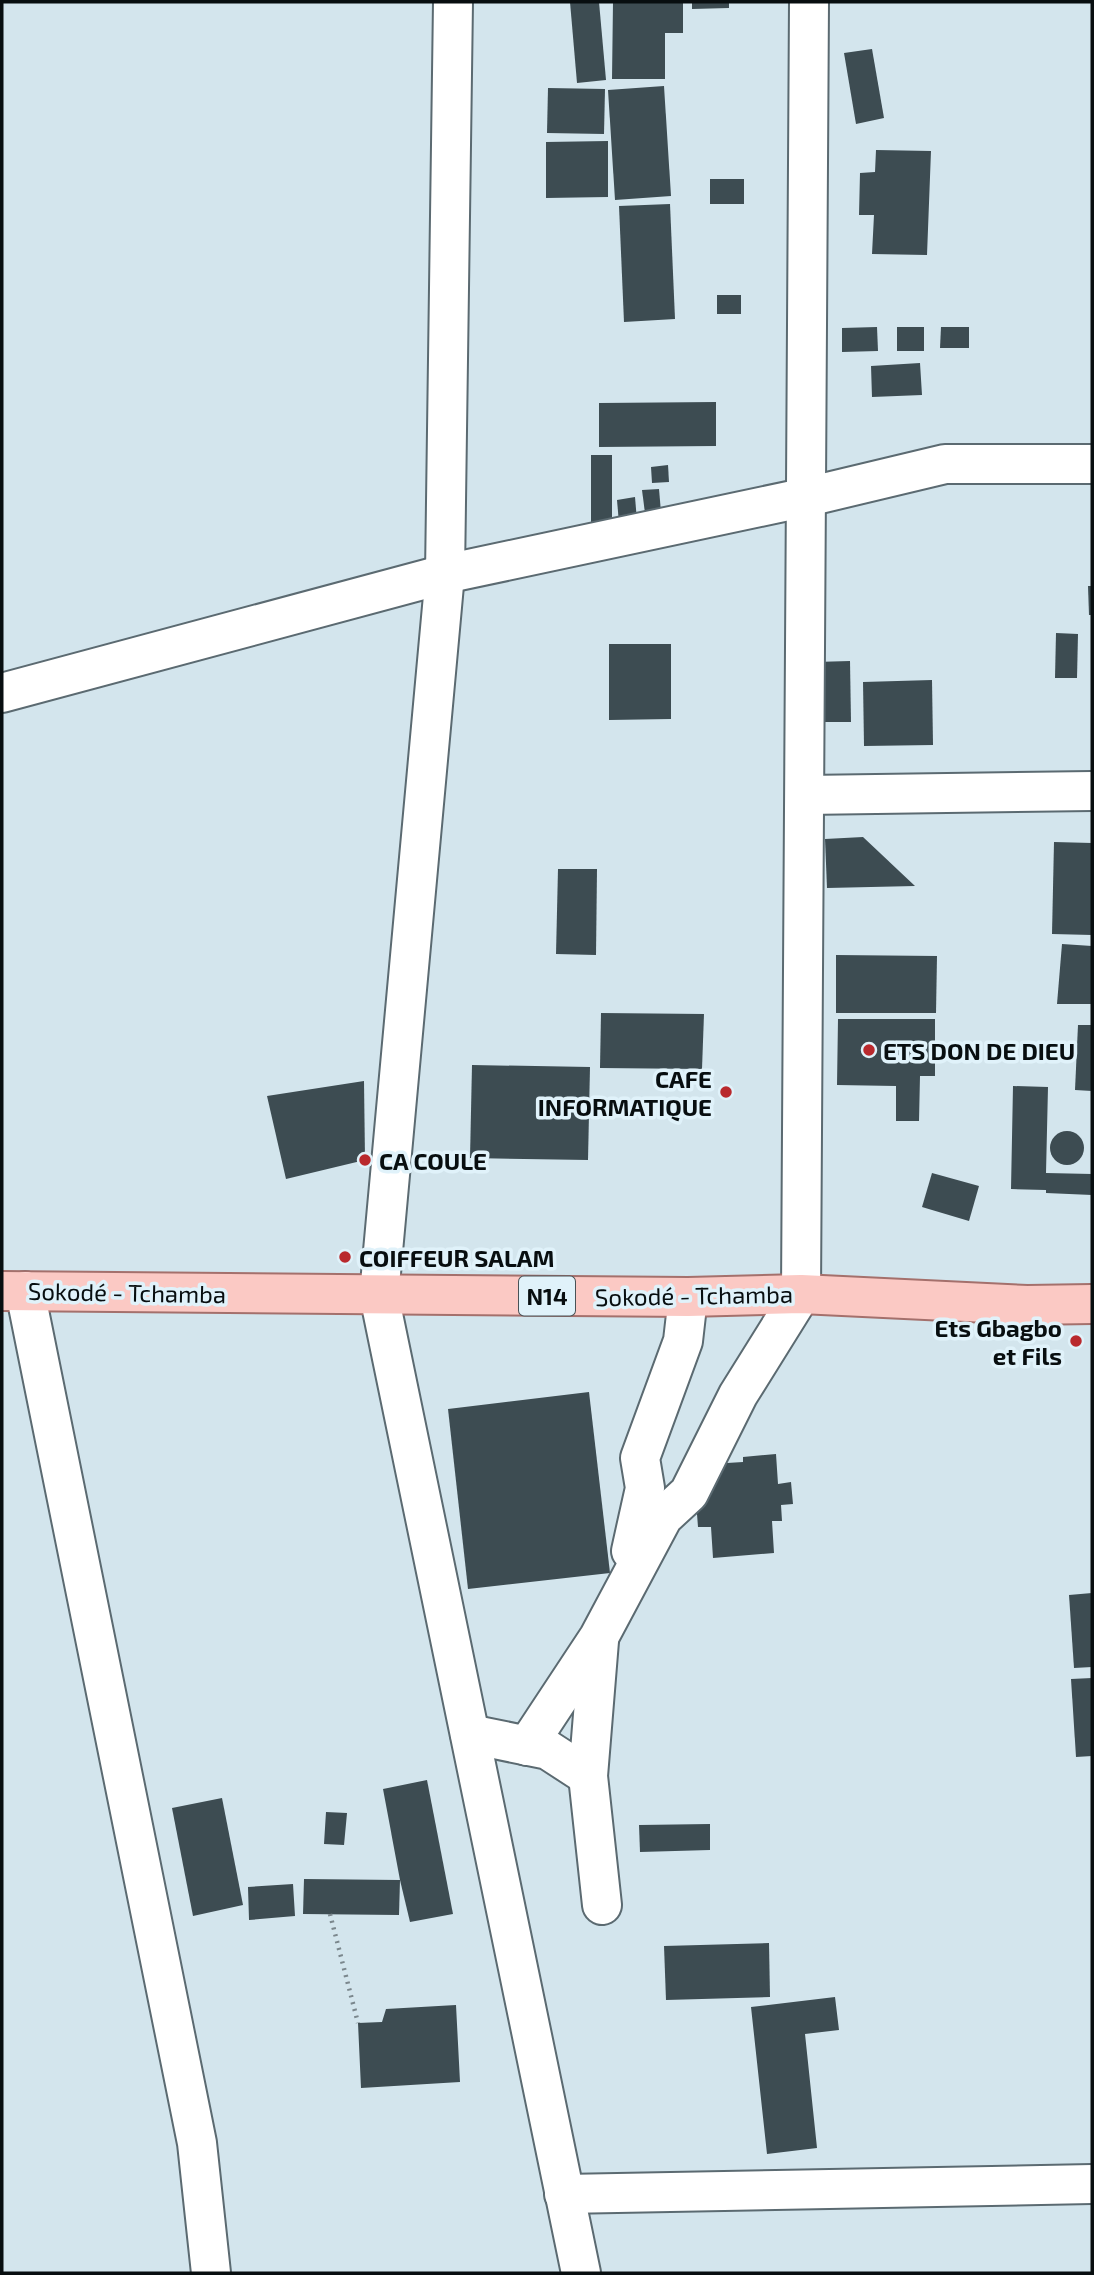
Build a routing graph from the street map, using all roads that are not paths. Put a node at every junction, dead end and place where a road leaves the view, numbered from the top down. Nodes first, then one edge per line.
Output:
1 (453, 2) edge
2 (809, 2) edge
3 (1092, 464) edge
4 (807, 497) junction
5 (445, 574) junction
6 (2, 694) edge
7 (1092, 791) edge
8 (805, 794) junction
9 (13, 1291) edge
10 (802, 1294) junction
11 (379, 1295) junction
12 (688, 1297) junction
13 (1092, 1304) edge
14 (599, 1637) junction
15 (470, 1734) junction
16 (527, 1746) junction
17 (588, 1776) junction
18 (602, 1905) dead end
19 (1092, 2184) edge
20 (564, 2194) junction
21 (211, 2273) edge
22 (581, 2273) edge

1 - 5 street
2 - 4 street
3 - 4 street
4 - 5 street
4 - 8 street
5 - 6 street
5 - 11 street
7 - 8 street
8 - 10 street
9 - 11 main road, Sokodé - Tchamba / N14
9 - 21 street
10 - 12 main road, Sokodé - Tchamba / N14
10 - 13 main road, Sokodé - Tchamba / N14
10 - 14 street
11 - 12 main road, Sokodé - Tchamba / N14
11 - 15 street
12 - 14 street
14 - 16 street
14 - 17 street
15 - 16 street
15 - 20 street
16 - 17 street
17 - 18 street
19 - 20 street
20 - 22 street

